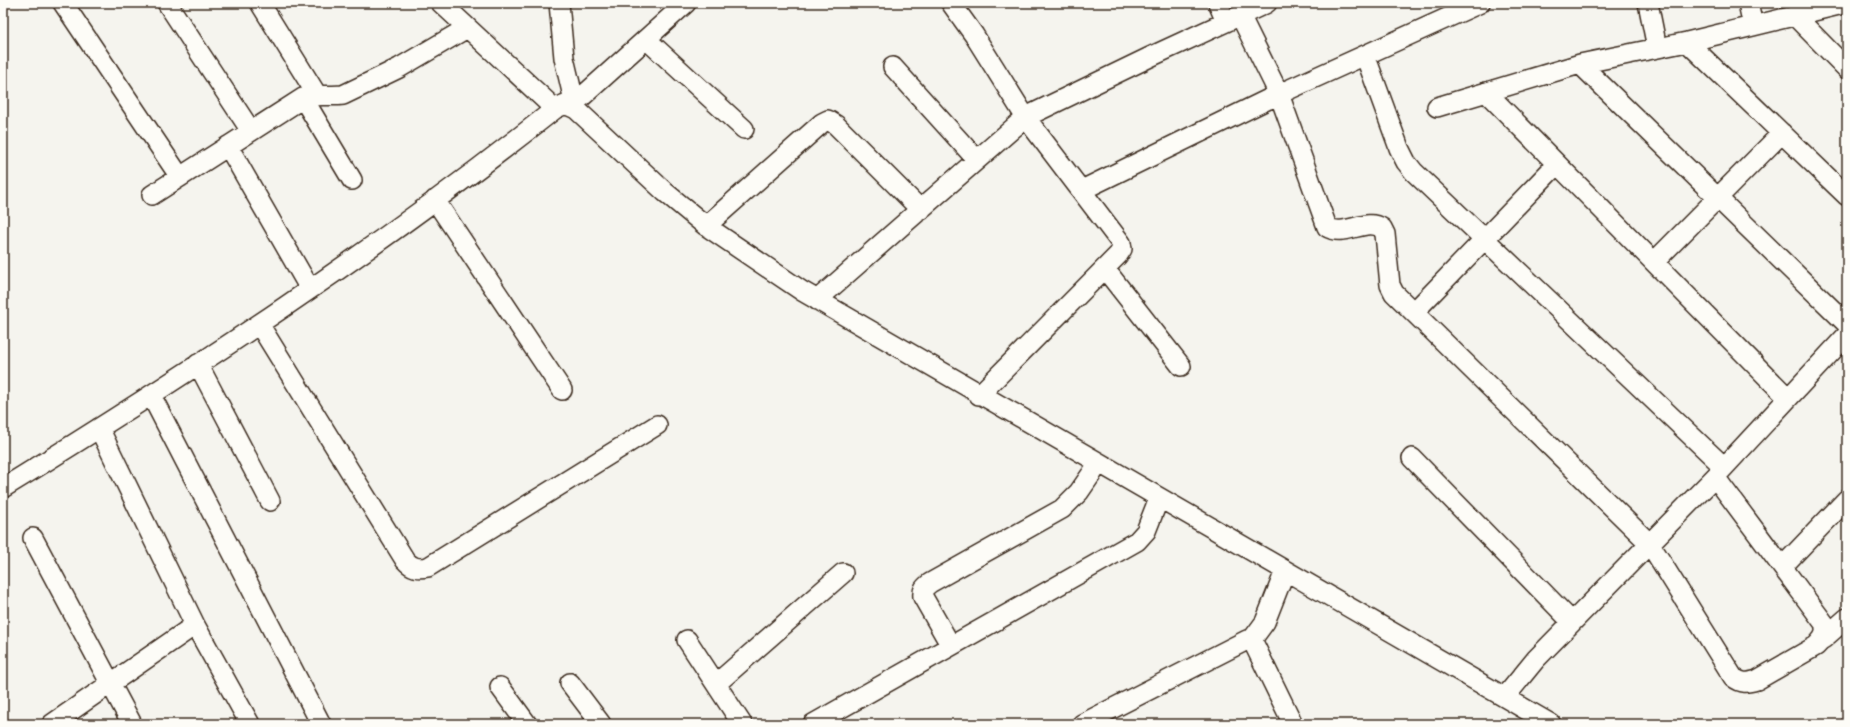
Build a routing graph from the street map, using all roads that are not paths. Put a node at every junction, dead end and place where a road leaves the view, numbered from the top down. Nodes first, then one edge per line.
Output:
1 (62, 3) edge
2 (167, 3) edge
3 (260, 3) edge
4 (441, 3) edge
5 (558, 3) edge
6 (686, 3) edge
7 (951, 3) edge
8 (1218, 3) edge
9 (1267, 3) edge
10 (1480, 3) edge
11 (1648, 3) edge
12 (1748, 3) edge
13 (1847, 3) edge
14 (1794, 15) junction
15 (1233, 18) junction
16 (1753, 26) junction
17 (467, 28) junction
18 (646, 39) junction
19 (1687, 42) junction
20 (1658, 48) junction
21 (1365, 55) junction
22 (1580, 64) junction
23 (893, 67) dead end
24 (1847, 69) edge
25 (1486, 92) junction
26 (1279, 94) junction
27 (310, 96) junction
28 (575, 106) junction
29 (1437, 107) dead end
30 (555, 109) junction
31 (1026, 118) junction
32 (744, 129) dead end
33 (251, 131) junction
34 (1782, 134) junction
35 (228, 146) junction
36 (977, 160) junction
37 (1557, 164) junction
38 (180, 177) junction
39 (352, 180) dead end
40 (1082, 190) junction
41 (152, 195) dead end
42 (1847, 196) edge
43 (1717, 198) junction
44 (436, 200) junction
45 (921, 210) junction
46 (706, 226) junction
47 (1485, 239) junction
48 (1654, 262) junction
49 (1105, 268) junction
50 (310, 289) junction
51 (817, 300) junction
52 (1414, 312) junction
53 (259, 324) junction
54 (1847, 324) edge
55 (1847, 335) edge
56 (198, 364) junction
57 (1181, 366) dead end
58 (562, 390) dead end
59 (151, 395) junction
60 (979, 395) junction
61 (1788, 398) junction
62 (657, 425) dead end
63 (99, 428) junction
64 (1412, 458) dead end
65 (1099, 463) junction
66 (1720, 472) junction
67 (3, 488) edge
68 (1159, 498) junction
69 (1847, 500) edge
70 (270, 501) dead end
71 (33, 538) dead end
72 (1650, 544) junction
73 (1783, 566) junction
74 (1285, 571) junction
75 (843, 573) dead end
76 (1847, 618) edge
77 (1572, 622) junction
78 (195, 625) junction
79 (1823, 639) junction
80 (687, 640) dead end
81 (1251, 640) junction
82 (951, 646) junction
83 (570, 683) dead end
84 (110, 684) junction
85 (716, 684) junction
86 (500, 687) dead end
87 (1504, 697) junction
88 (1109, 718) edge
89 (52, 724) edge
90 (132, 724) edge
91 (250, 724) edge
92 (321, 724) edge
93 (527, 724) edge
94 (601, 724) edge
95 (742, 724) edge
96 (813, 724) edge
97 (1082, 724) edge
98 (1293, 724) edge
99 (1551, 724) edge

1 - 38 street
2 - 33 street
3 - 27 street
4 - 17 street
5 - 28 street
6 - 18 street
7 - 31 street
8 - 15 street
9 - 15 street
10 - 21 street
11 - 20 street
12 - 16 street
13 - 14 street
14 - 16 street
14 - 24 street
15 - 26 street
15 - 31 street
16 - 19 street
17 - 27 street
17 - 30 street
18 - 28 street
18 - 32 street
19 - 20 street
19 - 34 street
20 - 22 street
21 - 26 street
21 - 47 street
22 - 25 street
22 - 43 street
23 - 36 street
25 - 29 street
25 - 37 street
26 - 40 street
26 - 52 street
27 - 33 street
27 - 39 street
28 - 30 street
28 - 46 street
30 - 44 street
31 - 36 street
31 - 40 street
33 - 35 street
34 - 42 street
34 - 43 street
35 - 38 street
35 - 50 street
36 - 45 street
37 - 47 street
37 - 48 street
38 - 41 street
40 - 49 street
43 - 48 street
43 - 54 street
44 - 50 street
44 - 58 street
45 - 46 street
45 - 51 street
46 - 51 street
47 - 52 street
47 - 66 street
48 - 61 street
49 - 57 street
49 - 60 street
50 - 53 street
51 - 60 street
52 - 72 street
53 - 56 street
53 - 62 street
55 - 61 street
56 - 59 street
56 - 70 street
59 - 63 street
59 - 92 street
60 - 65 street
61 - 66 street
63 - 67 street
63 - 78 street
64 - 77 street
65 - 68 street
65 - 82 street
66 - 72 street
66 - 73 street
68 - 74 street
68 - 82 street
69 - 73 street
71 - 84 street
72 - 77 street
72 - 79 street
73 - 79 street
74 - 81 street
74 - 87 street
75 - 85 street
76 - 79 street
77 - 87 street
78 - 84 street
78 - 91 street
80 - 85 street
81 - 88 street
81 - 98 street
82 - 96 street
83 - 94 street
84 - 89 street
84 - 90 street
85 - 95 street
86 - 93 street
87 - 99 street
88 - 97 street

